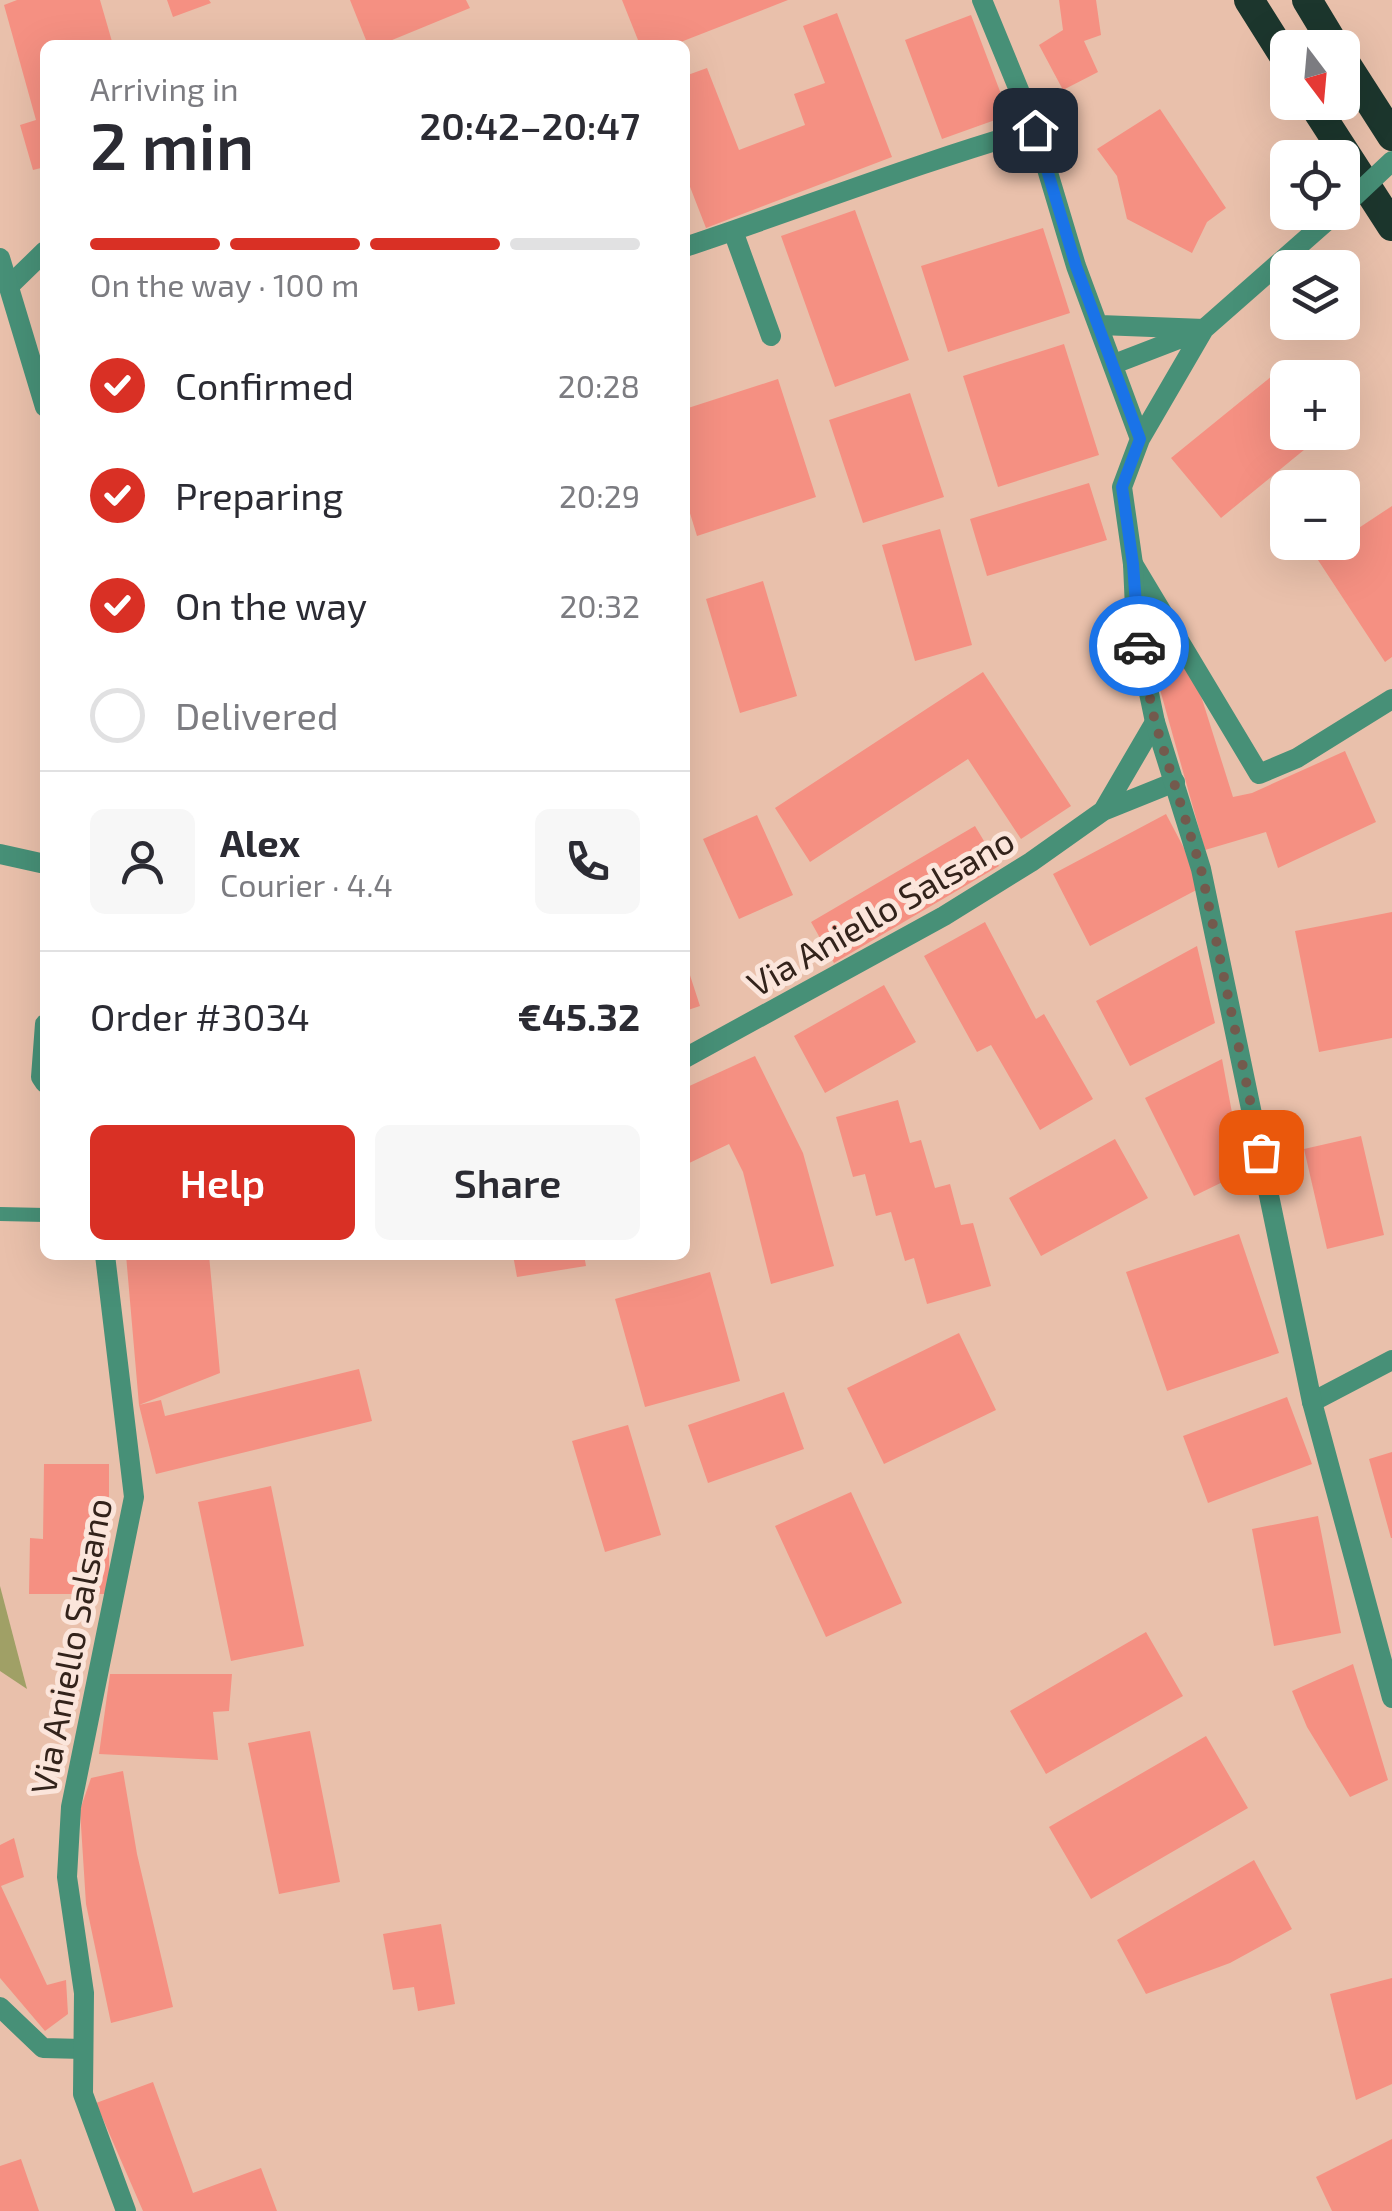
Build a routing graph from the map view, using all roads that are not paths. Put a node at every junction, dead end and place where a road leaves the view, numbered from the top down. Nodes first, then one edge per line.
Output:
1 (982, 0) edge
2 (1249, 0) edge
3 (1307, 0) edge
4 (1325, 30) edge
5 (1270, 33) edge
6 (1360, 86) edge
7 (1324, 120) edge
8 (1035, 130) junction
9 (1392, 136) edge
10 (1392, 161) edge
11 (1360, 191) edge
12 (1392, 226) edge
13 (1317, 230) edge
14 (733, 231) junction
15 (690, 245) edge
16 (40, 256) edge
17 (0, 258) edge
18 (8, 286) junction
19 (1100, 324) junction
20 (1204, 330) junction
21 (771, 336) dead end
22 (1114, 364) junction
23 (40, 391) edge
24 (1140, 439) junction
25 (1133, 564) junction
26 (1392, 699) edge
27 (1155, 722) junction
28 (1175, 782) junction
29 (1103, 811) junction
30 (0, 854) edge
31 (40, 863) edge
32 (690, 1055) edge
33 (0, 1214) edge
34 (40, 1216) edge
35 (106, 1260) edge
36 (1392, 1360) edge
37 (1312, 1402) junction
38 (1392, 1698) edge
39 (0, 2008) edge
40 (83, 2049) junction
41 (126, 2211) edge

1 - 8 street
2 - 5 highway
3 - 4 highway
6 - 9 highway
7 - 12 highway
8 - 14 street
8 - 19 street
10 - 11 street, bridge
13 - 20 street
14 - 15 street
14 - 21 street
16 - 18 street
17 - 18 street
18 - 23 street
19 - 20 street
19 - 22 street
20 - 22 street
20 - 24 street
22 - 24 street
24 - 25 street
25 - 26 street
25 - 27 street
27 - 28 street
27 - 29 street, Via Aniello Salsano
28 - 29 street, Via Aniello Salsano
28 - 37 street
29 - 32 street, Via Aniello Salsano
30 - 31 street
33 - 34 lane
35 - 40 street, Via Aniello Salsano
36 - 37 street
37 - 38 street
39 - 40 street
40 - 41 street, Via Aniello Salsano

